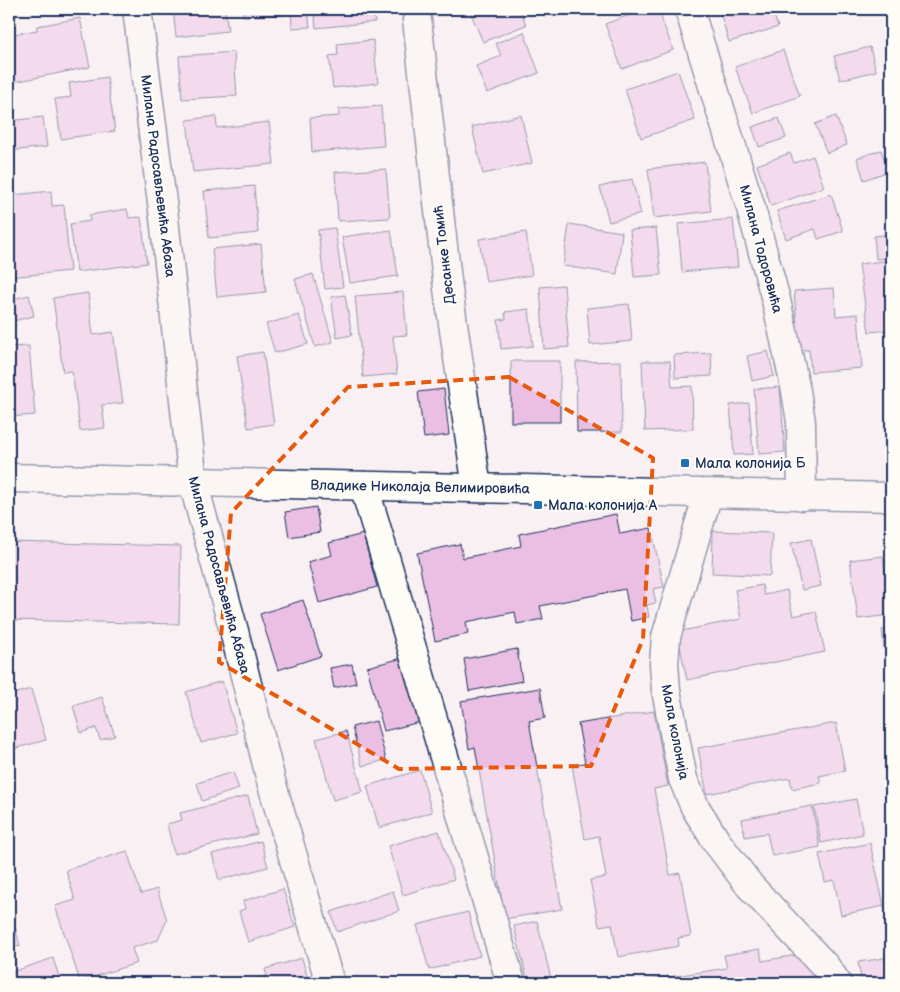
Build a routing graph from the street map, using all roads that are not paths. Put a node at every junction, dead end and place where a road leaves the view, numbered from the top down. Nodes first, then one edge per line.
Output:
1 (137, 9) edge
2 (688, 9) edge
3 (417, 20) dead end
4 (9, 478) edge
5 (193, 482) junction
6 (364, 486) junction
7 (477, 488) junction
8 (708, 494) junction
9 (802, 496) junction
10 (891, 496) edge
11 (330, 983) edge
12 (511, 983) edge
13 (837, 983) edge

1 - 5 street, Милана Радосављевића Абаза
2 - 9 street, Милана Тодоровића
3 - 7 street, Десанке Томић
4 - 5 street, Владике Николаја Велимировића
5 - 6 street, Владике Николаја Велимировића
5 - 11 street, Милана Радосављевића Абаза
6 - 7 street, Владике Николаја Велимировића
6 - 12 street
7 - 8 street, Владике Николаја Велимировића
8 - 9 street, Владике Николаја Велимировића
8 - 13 street, Мала колонија
9 - 10 street, Владике Николаја Велимировића

